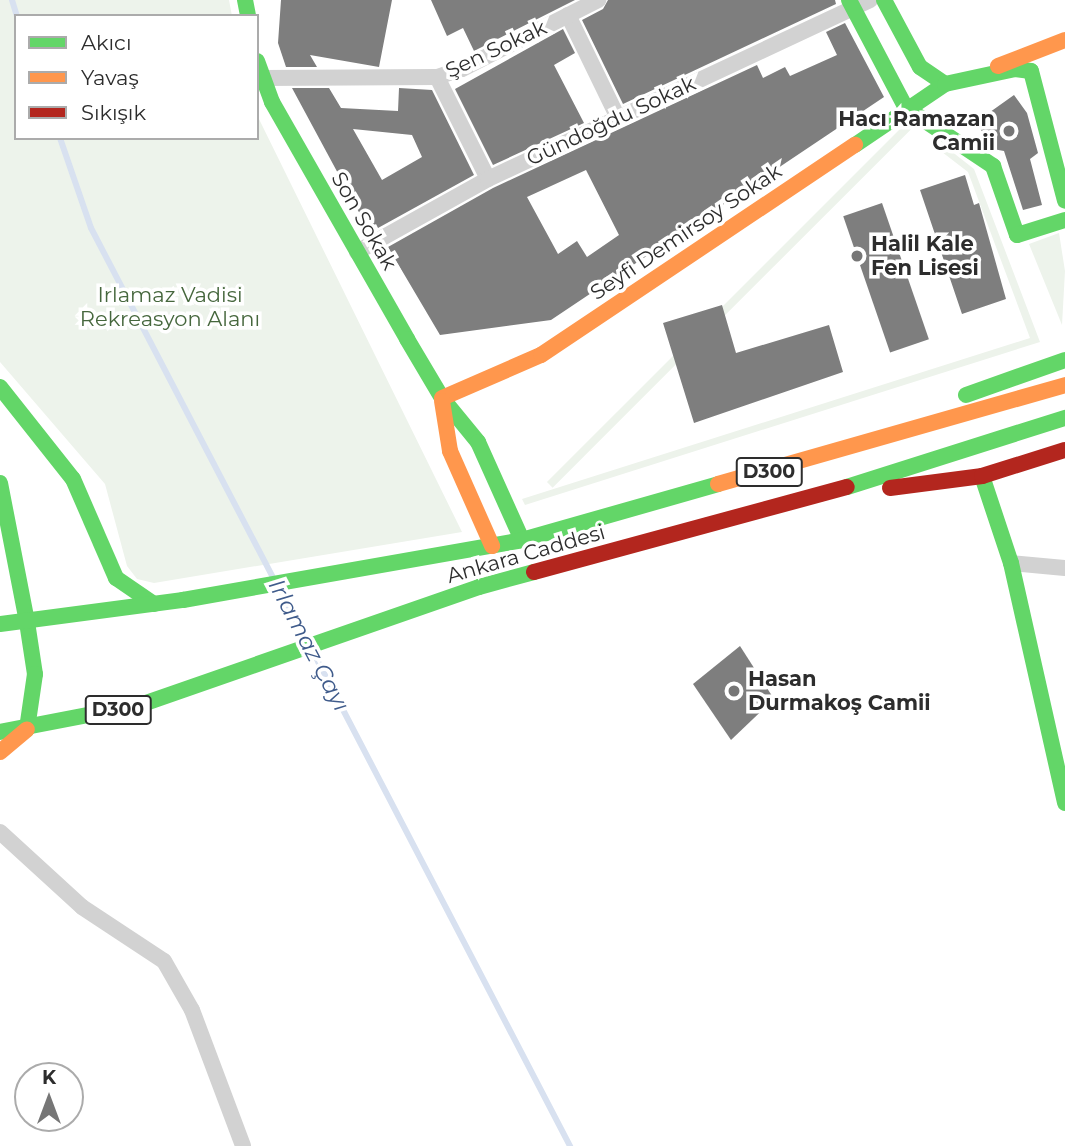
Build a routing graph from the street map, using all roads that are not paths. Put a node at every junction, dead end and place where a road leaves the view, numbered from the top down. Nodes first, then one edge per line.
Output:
1 (598, 0) edge
2 (870, 0) edge
3 (884, 0) edge
4 (851, 4) edge
5 (568, 15) junction
6 (1065, 40) edge
7 (259, 67) edge
8 (437, 77) junction
9 (263, 79) junction
10 (962, 79) junction
11 (945, 84) junction
12 (906, 108) junction
13 (618, 118) junction
14 (488, 178) junction
15 (1065, 201) edge
16 (1065, 220) edge
17 (357, 252) junction
18 (1065, 360) edge
19 (1065, 385) edge
20 (0, 387) edge
21 (442, 398) junction
22 (1065, 418) edge
23 (1065, 450) edge
24 (982, 476) junction
25 (0, 483) edge
26 (711, 489) junction
27 (806, 500) junction
28 (522, 540) junction
29 (492, 546) junction
30 (1011, 563) junction
31 (1065, 568) edge
32 (154, 604) junction
33 (27, 622) junction
34 (0, 624) edge
35 (27, 729) junction
36 (0, 732) edge
37 (0, 752) edge
38 (1065, 803) edge
39 (0, 832) edge
40 (243, 1146) edge

1 - 5 street, Şen Sokak
2 - 4 street, Gündoğdu Sokak
3 - 11 main road
4 - 12 main road
4 - 13 street, Gündoğdu Sokak
5 - 8 street, Şen Sokak
5 - 13 street
6 - 10 main road
7 - 9 main road, Son Sokak
8 - 9 street, Şen Sokak
8 - 14 street
9 - 17 main road, Son Sokak
10 - 11 main road, Seyfi Demirsoy Sokak
10 - 15 main road
11 - 12 main road, Seyfi Demirsoy Sokak
12 - 16 main road
12 - 21 main road, Seyfi Demirsoy Sokak
13 - 14 street, Gündoğdu Sokak
14 - 17 street, Gündoğdu Sokak
17 - 21 main road, Son Sokak
18 - 26 main road
19 - 26 main road, Ankara Caddesi / D300
20 - 32 main road
21 - 28 main road
21 - 29 main road
22 - 27 main road, Ankara Caddesi / D300
23 - 24 main road
24 - 27 main road
24 - 30 main road
25 - 33 main road
26 - 28 main road, Ankara Caddesi / D300
27 - 35 main road, Ankara Caddesi / D300
28 - 29 main road, Ankara Caddesi / D300
29 - 32 main road, Ankara Caddesi / D300
30 - 31 street
30 - 38 main road
32 - 33 main road, Ankara Caddesi / D300
33 - 34 main road, Ankara Caddesi / D300
33 - 35 main road
35 - 36 main road, Ankara Caddesi / D300
35 - 37 main road
39 - 40 street

